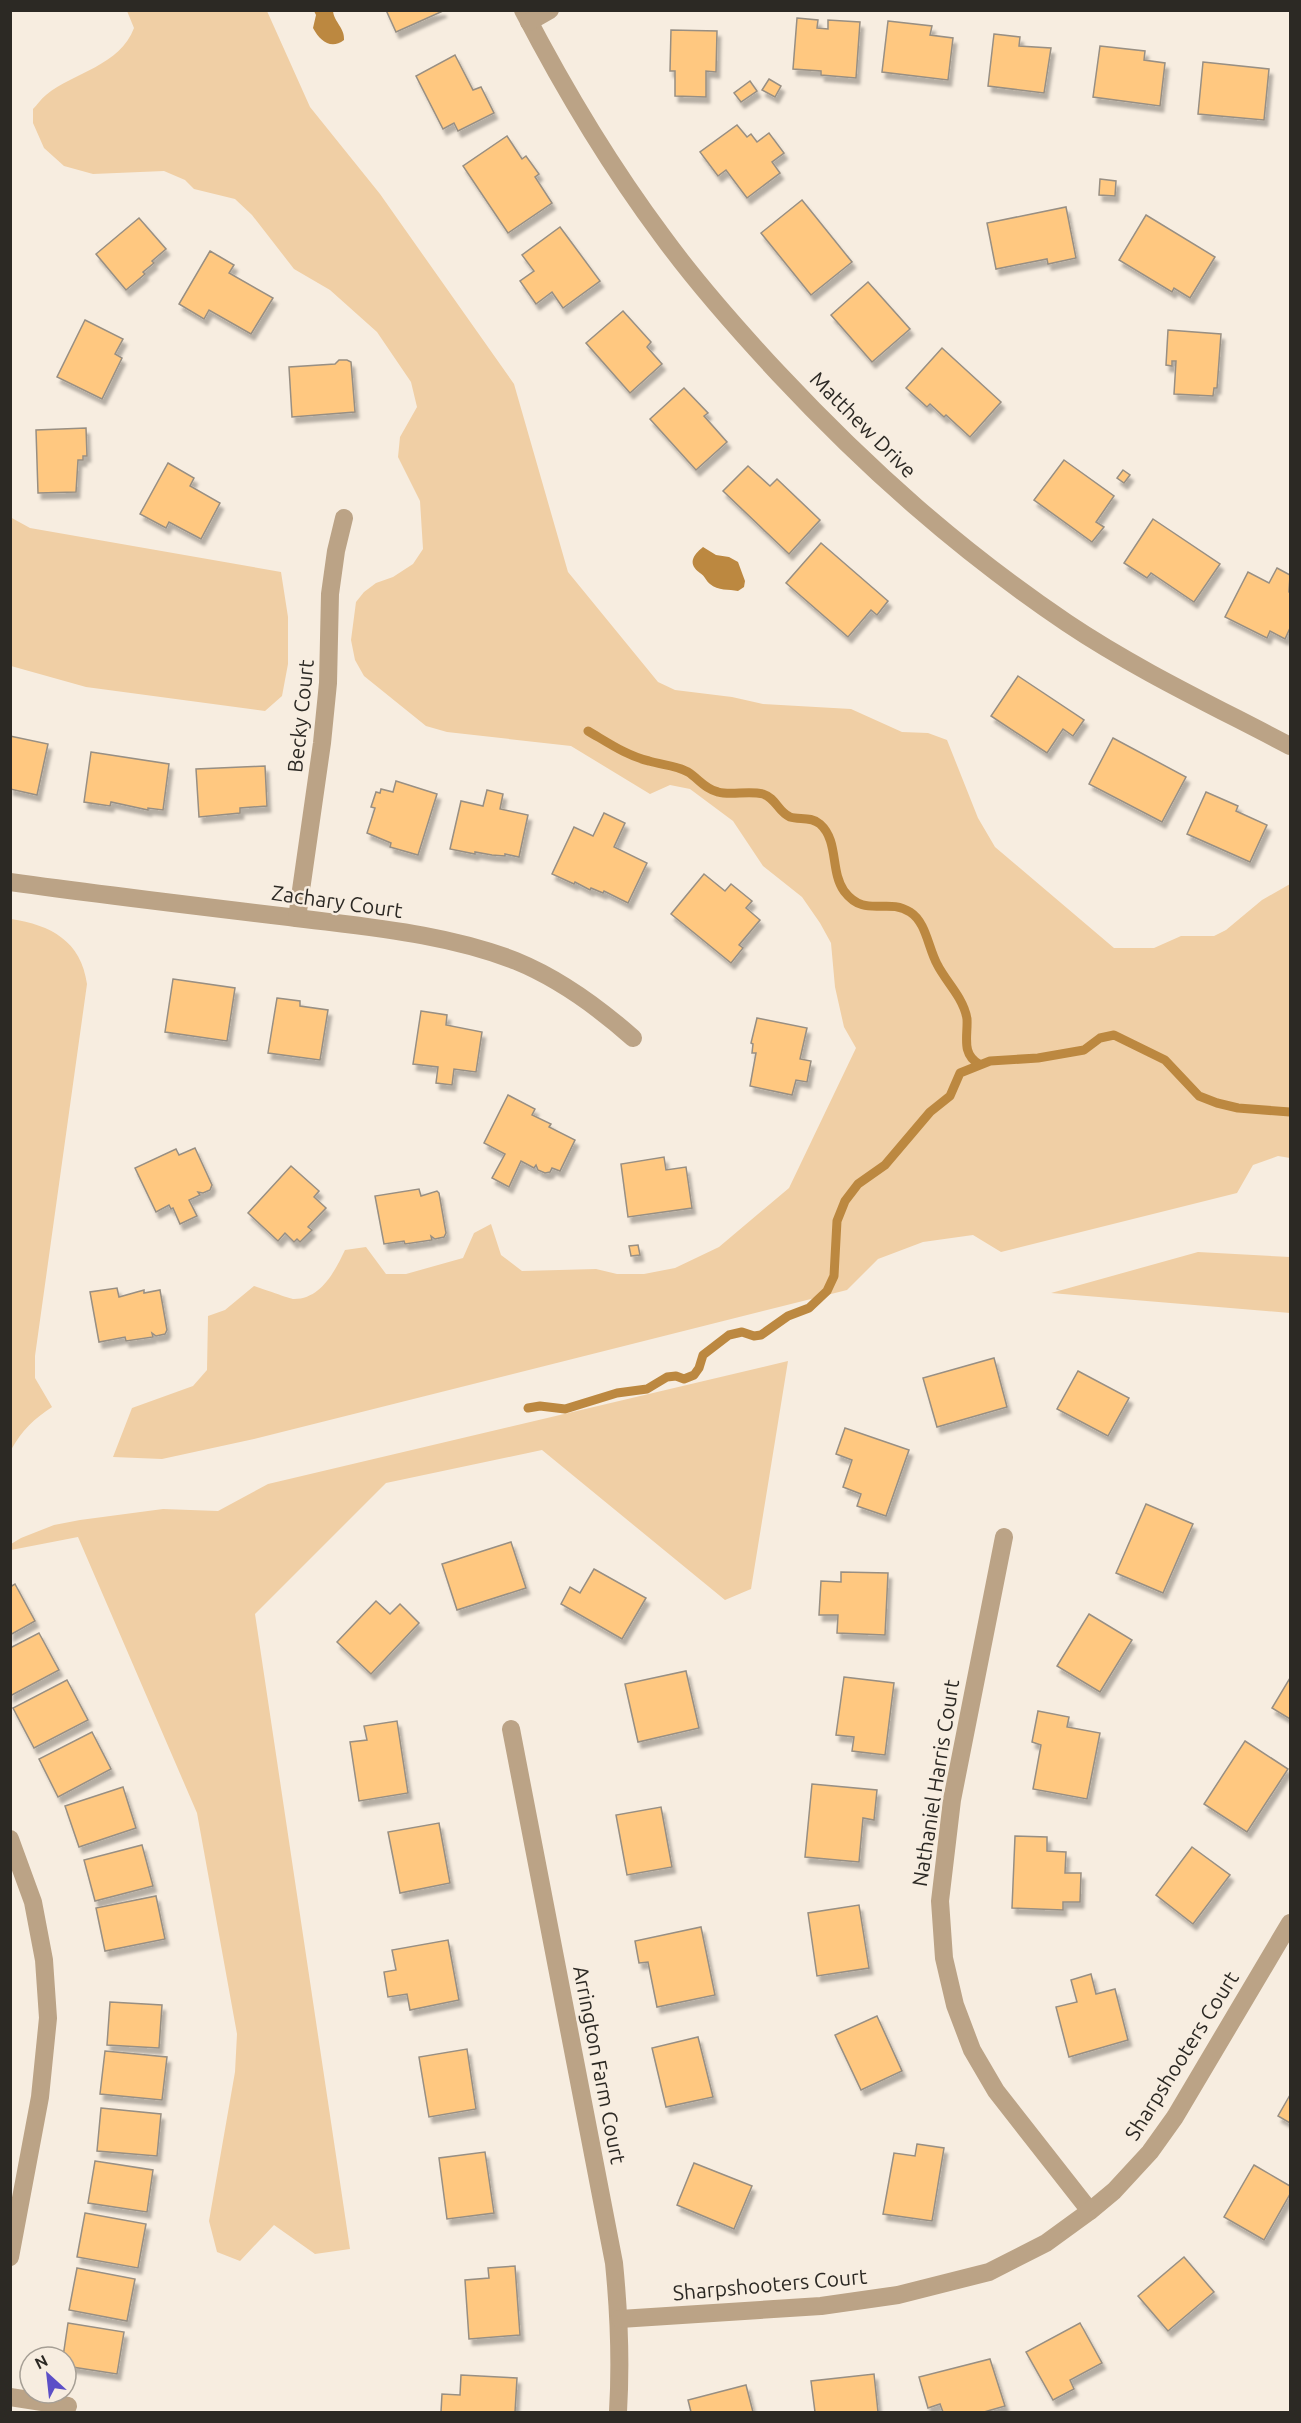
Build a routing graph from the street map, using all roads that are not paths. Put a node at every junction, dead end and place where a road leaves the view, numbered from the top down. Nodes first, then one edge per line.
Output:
1 (550, 10) edge
2 (526, 16) edge
3 (344, 518) dead end
4 (1290, 746) edge
5 (10, 882) edge
6 (297, 918) junction
7 (633, 1038) dead end
8 (1004, 1538) dead end
9 (511, 1729) dead end
10 (10, 1839) edge
11 (1290, 1923) edge
12 (1090, 2211) junction
13 (10, 2257) edge
14 (620, 2319) junction
15 (10, 2397) edge
16 (68, 2406) dead end
17 (618, 2412) edge

1 - 2 street
2 - 4 street, Matthew Drive
3 - 6 street, Becky Court
5 - 6 street, Zachary Court
6 - 7 street, Zachary Court
8 - 12 street, Nathaniel Harris Court
9 - 14 street, Arrington Farm Court
10 - 13 street
11 - 12 street, Sharpshooters Court
12 - 14 street, Sharpshooters Court
14 - 17 street, Arrington Farm Court
15 - 16 street

